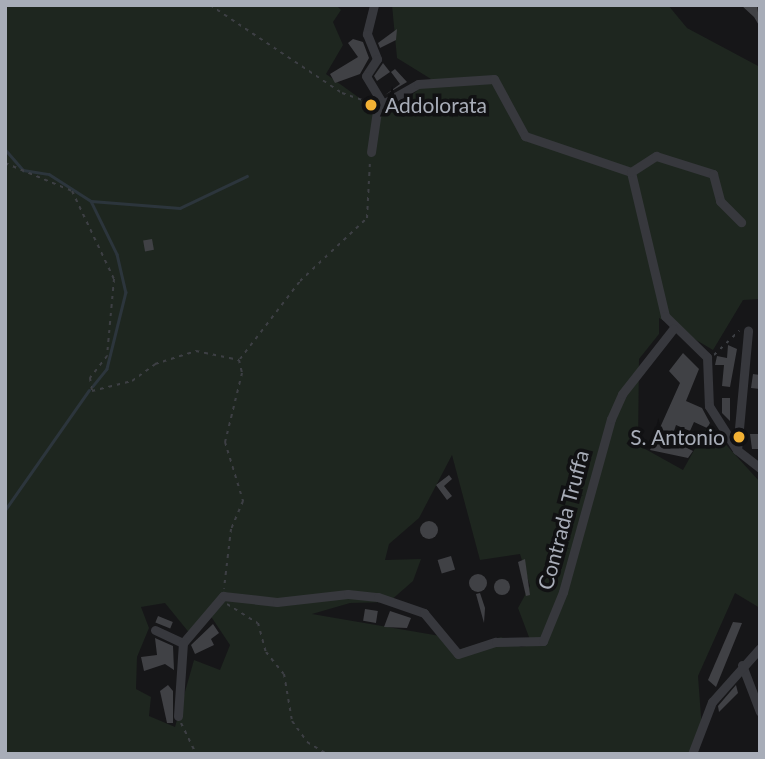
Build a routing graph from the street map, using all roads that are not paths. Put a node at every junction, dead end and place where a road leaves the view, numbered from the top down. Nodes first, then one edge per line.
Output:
1 (374, 5) edge
2 (378, 104) road end
3 (371, 152) road end
4 (631, 172) junction
5 (741, 222) dead end
6 (673, 329) junction
7 (748, 331) road end
8 (737, 450) junction
9 (760, 468) edge
10 (155, 630) dead end
11 (183, 643) junction
12 (760, 648) edge
13 (742, 664) junction
14 (760, 712) edge
15 (178, 716) road end
16 (692, 754) edge

1 - 4 street
2 - 3 street
4 - 5 street
4 - 6 street
6 - 8 street
6 - 11 street, Contrada Truffa
7 - 8 street
8 - 9 street
10 - 11 street
11 - 15 street
12 - 13 street
13 - 14 street
13 - 16 street

